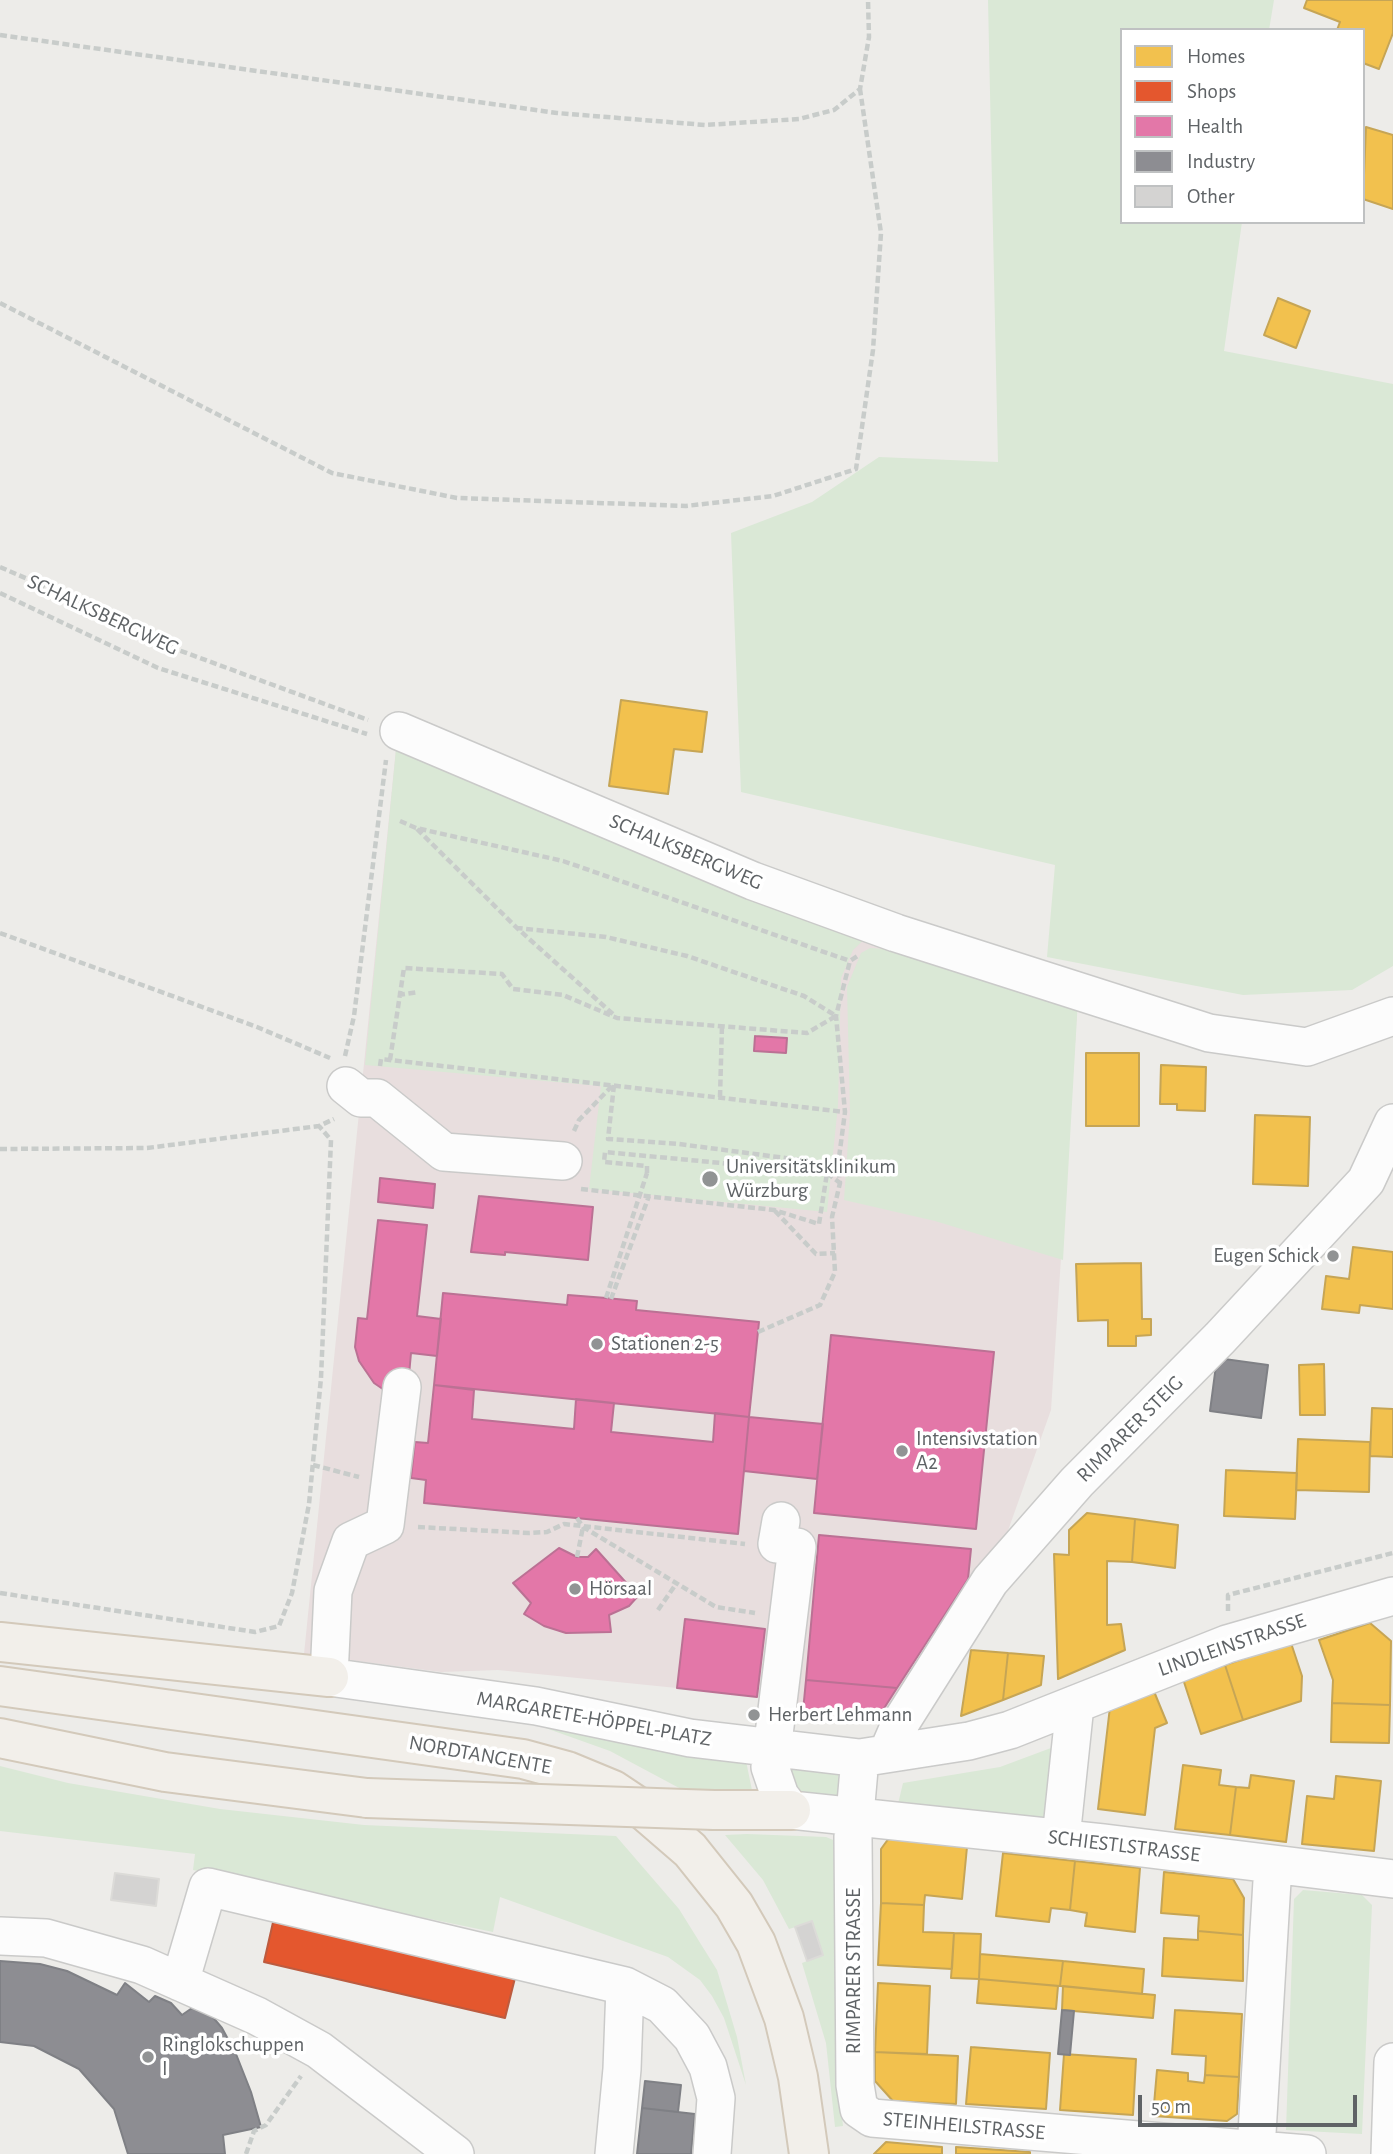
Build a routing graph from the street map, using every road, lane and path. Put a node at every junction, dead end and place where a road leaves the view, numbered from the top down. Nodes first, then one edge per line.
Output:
1 (868, 0) edge
2 (0, 34) edge
3 (860, 89) junction
4 (0, 303) edge
5 (0, 567) edge
6 (0, 593) edge
7 (387, 739) junction
8 (400, 821) dead end
9 (416, 828) junction
10 (517, 928) junction
11 (0, 933) edge
12 (896, 933) junction
13 (850, 961) junction
14 (418, 992) dead end
15 (398, 995) junction
16 (836, 1016) junction
17 (1393, 1016) edge
18 (617, 1018) junction
19 (722, 1025) junction
20 (381, 1059) dead end
21 (390, 1060) junction
22 (344, 1077) junction
23 (614, 1085) junction
24 (720, 1097) junction
25 (845, 1112) junction
26 (1393, 1123) edge
27 (319, 1126) junction
28 (622, 1141) junction
29 (0, 1149) edge
30 (620, 1153) junction
31 (838, 1166) junction
32 (827, 1173) junction
33 (571, 1175) junction
34 (840, 1183) junction
35 (649, 1196) junction
36 (774, 1210) junction
37 (835, 1254) junction
38 (758, 1332) dead end
39 (402, 1387) dead end
40 (313, 1465) junction
41 (390, 1484) junction
42 (578, 1518) dead end
43 (385, 1525) junction
44 (583, 1527) junction
45 (799, 1538) dead end
46 (748, 1545) dead end
47 (1393, 1553) edge
48 (577, 1557) dead end
49 (676, 1584) junction
50 (0, 1593) edge
51 (1393, 1595) edge
52 (658, 1610) dead end
53 (766, 1615) dead end
54 (0, 1642) edge
55 (1227, 1644) junction
56 (329, 1677) junction
57 (0, 1686) edge
58 (1075, 1705) junction
59 (0, 1738) edge
60 (772, 1747) junction
61 (874, 1755) junction
62 (790, 1810) junction
63 (856, 1816) junction
64 (1061, 1838) junction
65 (1273, 1864) junction
66 (1393, 1879) edge
67 (0, 1936) edge
68 (180, 1982) junction
69 (625, 1986) junction
70 (319, 2050) junction
71 (1393, 2062) edge
72 (716, 2098) junction
73 (872, 2118) joint
74 (1256, 2150) junction
75 (246, 2154) edge
76 (455, 2154) edge
77 (614, 2154) edge
78 (712, 2154) edge
79 (729, 2154) edge
80 (809, 2154) edge
81 (1307, 2154) edge
82 (1390, 2154) edge

1 - 3 path
2 - 3 path
3 - 4 path
5 - 7 path, SCHALKSBERGWEG
6 - 7 path
7 - 12 street, SCHALKSBERGWEG
7 - 22 path
8 - 9 path
9 - 10 path
9 - 13 path
10 - 16 path
10 - 18 path
11 - 22 path
12 - 13 path
12 - 17 street, SCHALKSBERGWEG
13 - 16 path
14 - 15 path
15 - 18 path
15 - 21 path
16 - 19 path
16 - 25 path
18 - 19 path
19 - 24 path
20 - 21 path
21 - 23 path
22 - 27 path
22 - 33 street
23 - 24 path
23 - 28 path
23 - 33 path
24 - 25 path
25 - 31 path
26 - 61 street, RIMPARER STEIG
27 - 29 path
27 - 40 path
28 - 30 path
28 - 31 path
30 - 32 path
30 - 35 path, bridge
31 - 34 path
32 - 34 path
32 - 36 path
33 - 35 path
34 - 37 path
35 - 36 path
36 - 37 path
37 - 38 path
39 - 41 street
40 - 41 path
40 - 50 path
41 - 43 street
42 - 44 path
43 - 44 path
43 - 56 street
44 - 46 path
44 - 48 path
44 - 49 path
45 - 60 street
47 - 55 path
49 - 52 path
49 - 53 path
51 - 55 street, LINDLEINSTRASSE
54 - 56 main road
55 - 58 street, LINDLEINSTRASSE
56 - 60 street, MARGARETE-HÖPPEL-PLATZ
57 - 80 main road, NORDTANGENTE
58 - 61 street, LINDLEINSTRASSE
58 - 64 street
59 - 62 main road, bridge
60 - 61 street, MARGARETE-HÖPPEL-PLATZ
60 - 62 street
61 - 63 street, RIMPARER STRASSE
62 - 63 street
63 - 64 street, SCHIESTLSTRASSE
63 - 73 street, RIMPARER STRASSE
64 - 65 street, SCHIESTLSTRASSE
65 - 66 street, SCHIESTLSTRASSE
65 - 74 street
67 - 68 street
68 - 69 street
68 - 70 street
69 - 72 street
69 - 77 street
70 - 75 path
70 - 76 street
71 - 82 street
72 - 78 street
72 - 79 street
73 - 74 street, STEINHEILSTRASSE
74 - 81 street, STEINHEILSTRASSE

